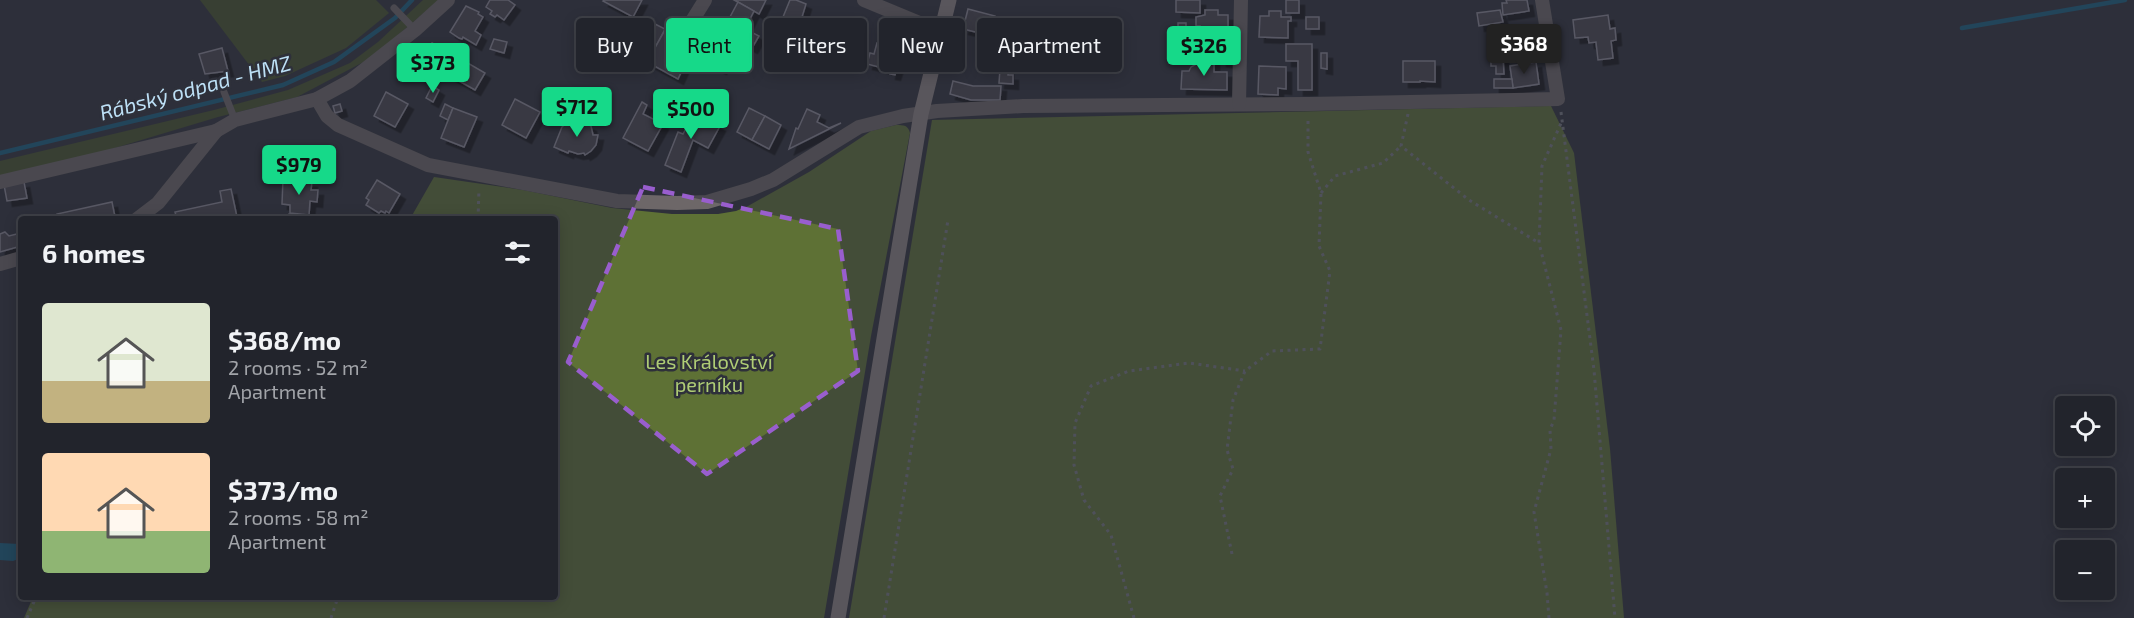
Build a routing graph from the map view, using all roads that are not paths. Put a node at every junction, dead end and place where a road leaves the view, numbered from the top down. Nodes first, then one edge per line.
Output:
1 (448, 0) edge
2 (705, 0) edge
3 (864, 0) edge
4 (949, 0) edge
5 (1241, 0) edge
6 (1542, 0) edge
7 (394, 8) dead end
8 (694, 18) edge
9 (907, 18) edge
10 (944, 18) edge
11 (410, 26) junction
12 (931, 72) edge
13 (224, 92) dead end
14 (317, 99) junction
15 (1239, 104) junction
16 (232, 114) junction
17 (921, 114) junction
18 (216, 131) junction
19 (0, 182) edge
20 (141, 216) edge
21 (18, 259) edge
22 (0, 264) edge
23 (838, 618) edge

1 - 11 street
2 - 8 street
3 - 9 street
4 - 10 street
5 - 15 street
6 - 15 street
7 - 11 lane
11 - 14 street
12 - 17 street
13 - 16 lane
14 - 16 street
14 - 17 street
15 - 17 street
16 - 18 street
17 - 23 street
18 - 19 street
18 - 20 street
21 - 22 street

